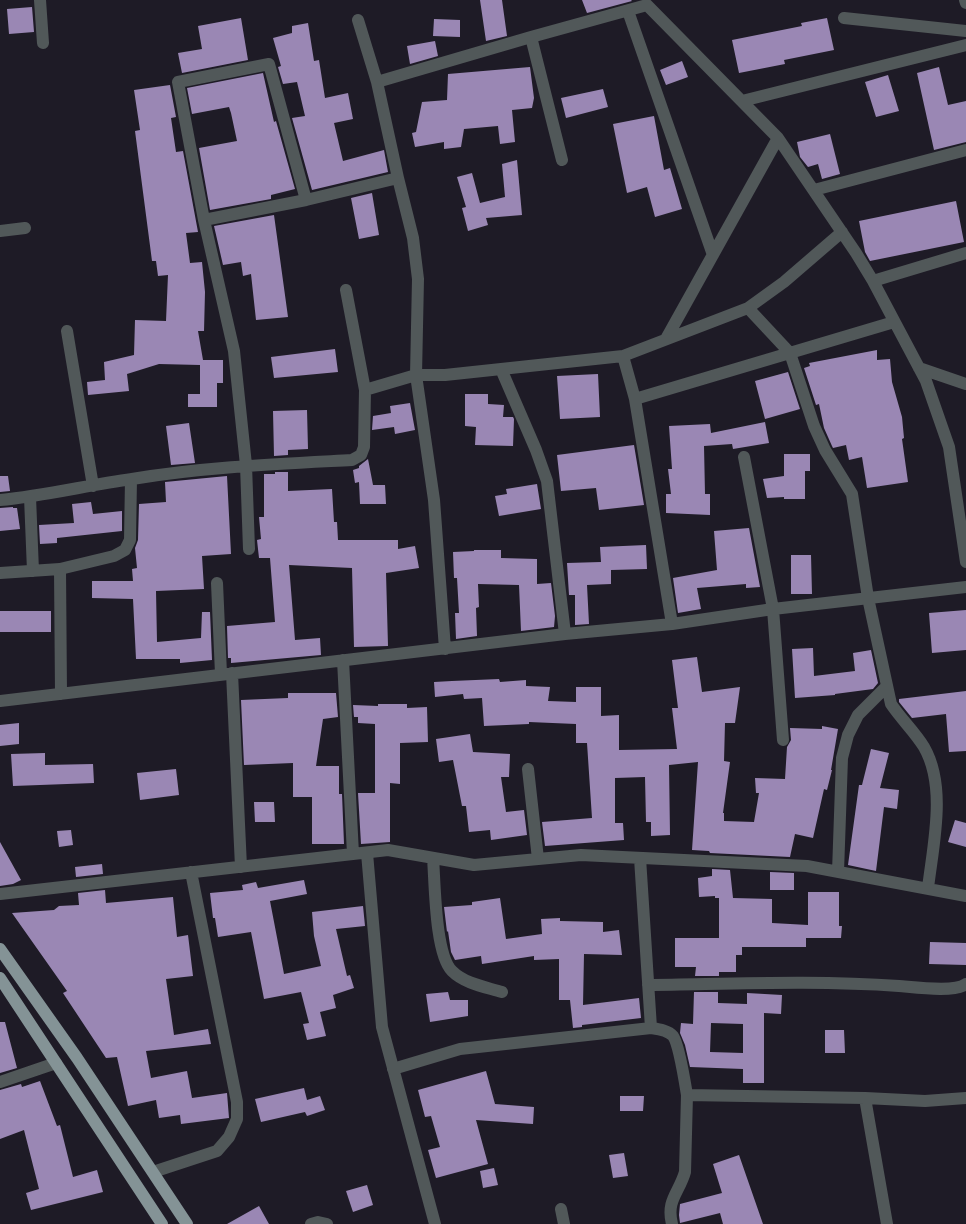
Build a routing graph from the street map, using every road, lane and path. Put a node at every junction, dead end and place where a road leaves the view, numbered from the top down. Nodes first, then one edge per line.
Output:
1 (40, 0) edge
2 (645, 3) edge
3 (628, 10) junction
4 (844, 18) dead end
5 (358, 20) dead end
6 (966, 30) edge
7 (530, 37) junction
8 (42, 43) dead end
9 (966, 45) edge
10 (377, 82) junction
11 (742, 101) junction
12 (778, 138) junction
13 (966, 150) edge
14 (562, 160) dead end
15 (398, 178) junction
16 (814, 190) junction
17 (306, 200) junction
18 (204, 220) junction
19 (25, 228) dead end
20 (0, 231) edge
21 (842, 232) junction
22 (966, 253) edge
23 (713, 255) junction
24 (873, 281) junction
25 (346, 290) dead end
26 (748, 308) junction
27 (894, 322) junction
28 (67, 331) dead end
29 (666, 339) junction
30 (790, 353) junction
31 (623, 356) junction
32 (919, 368) junction
33 (500, 369) junction
34 (416, 375) junction
35 (966, 384) edge
36 (365, 390) junction
37 (635, 399) junction
38 (744, 457) dead end
39 (246, 465) junction
40 (131, 479) junction
41 (93, 486) junction
42 (30, 497) junction
43 (0, 500) edge
44 (249, 549) dead end
45 (966, 562) edge
46 (60, 569) junction
47 (33, 571) junction
48 (0, 573) edge
49 (217, 583) dead end
50 (966, 586) edge
51 (868, 598) junction
52 (773, 610) junction
53 (672, 624) junction
54 (565, 634) junction
55 (444, 649) junction
56 (343, 660) junction
57 (227, 674) junction
58 (887, 686) junction
59 (61, 694) junction
60 (0, 701) edge
61 (783, 740) dead end
62 (528, 769) dead end
63 (367, 853) junction
64 (353, 854) junction
65 (433, 858) junction
66 (640, 858) junction
67 (538, 859) junction
68 (241, 867) junction
69 (192, 872) junction
70 (838, 872) junction
71 (928, 888) junction
72 (0, 894) edge
73 (966, 896) edge
74 (0, 949) edge
75 (0, 978) edge
76 (966, 984) edge
77 (648, 986) junction
78 (502, 992) dead end
79 (650, 1028) junction
80 (56, 1063) junction
81 (393, 1069) junction
82 (0, 1082) edge
83 (687, 1095) junction
84 (865, 1098) junction
85 (966, 1098) edge
86 (153, 1172) junction
87 (561, 1209) dead end
88 (162, 1224) edge
89 (188, 1224) edge
90 (312, 1224) edge
91 (327, 1224) edge
92 (435, 1224) edge
93 (564, 1224) edge
94 (672, 1224) edge
95 (888, 1224) edge

1 - 8 street
2 - 3 street
2 - 11 street
3 - 7 street
3 - 23 street
4 - 6 street
5 - 10 street
7 - 10 street
7 - 14 street
9 - 11 street
10 - 15 street
11 - 12 street
12 - 16 street
12 - 23 street
13 - 16 street
15 - 17 street
15 - 34 street
16 - 21 street
17 - 18 street
17 - 18 street
18 - 39 street
19 - 20 street
21 - 24 street
21 - 26 street
22 - 24 street
23 - 29 street
24 - 27 street
25 - 36 street
26 - 29 street
26 - 30 street
27 - 30 street
27 - 32 street
28 - 41 street
29 - 31 street
30 - 37 street
30 - 51 street
31 - 33 street
31 - 37 street
32 - 35 street
32 - 45 street
33 - 34 street
33 - 54 street
34 - 36 street
34 - 55 street
36 - 39 street
37 - 53 street
38 - 52 street
39 - 40 street
39 - 44 street
40 - 41 street
40 - 46 street
41 - 42 street
42 - 43 street
42 - 47 street
46 - 47 street
46 - 59 street
47 - 48 street
49 - 57 street
50 - 51 street
51 - 52 street
51 - 58 street
52 - 53 street
52 - 61 street
53 - 54 street
54 - 55 street
55 - 56 street
56 - 57 street
56 - 64 street
57 - 59 street
57 - 68 street
58 - 70 street
58 - 71 street
59 - 60 street
62 - 67 street
63 - 64 street
63 - 65 street
63 - 81 street
64 - 68 street
65 - 67 street
65 - 78 street
66 - 67 street
66 - 70 street
66 - 77 street
68 - 69 street
69 - 72 street
69 - 86 street
70 - 71 street
71 - 73 street
74 - 86 main road
75 - 80 main road
76 - 77 street
77 - 79 street
79 - 81 street
79 - 83 street
80 - 82 street
80 - 88 main road
81 - 92 street
83 - 84 street
83 - 94 street
84 - 85 street
84 - 95 street
86 - 89 main road
87 - 93 street
90 - 91 street

